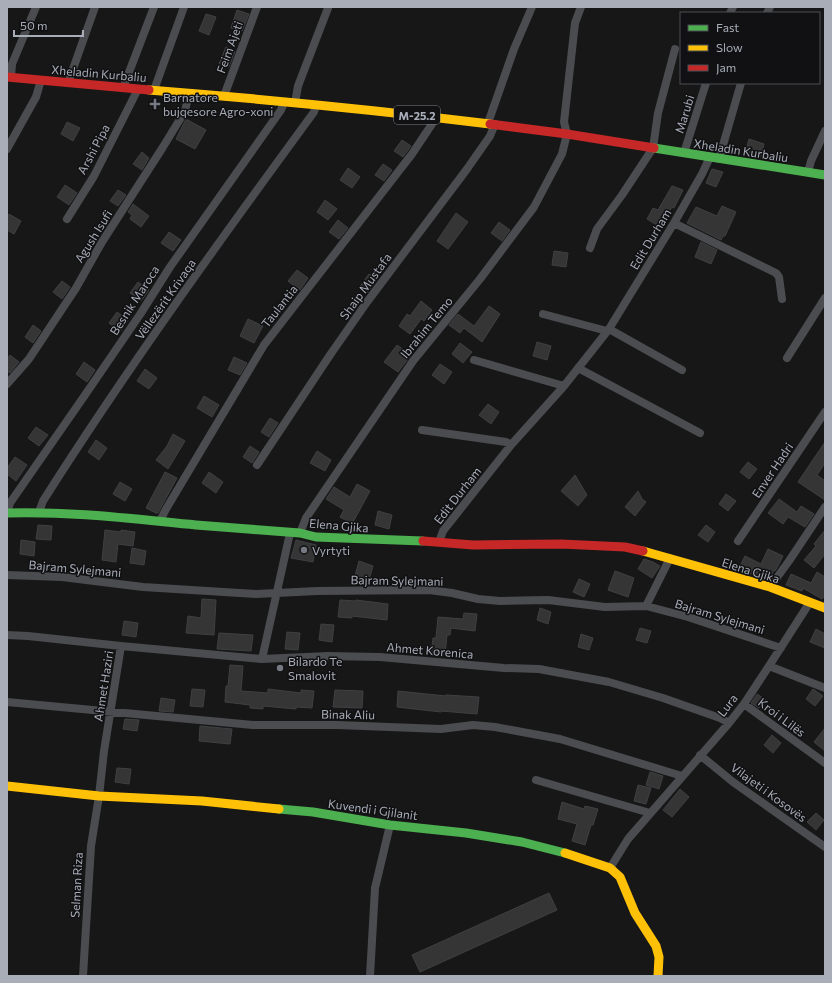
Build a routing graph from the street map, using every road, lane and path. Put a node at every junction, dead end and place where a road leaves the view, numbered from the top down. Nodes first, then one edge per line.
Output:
1 (36, 7) edge
2 (95, 7) edge
3 (154, 7) edge
4 (184, 7) edge
5 (257, 7) edge
6 (532, 7) edge
7 (581, 7) edge
8 (328, 8) dead end
9 (675, 49) dead end
10 (9, 77) edge
11 (41, 80) junction
12 (68, 83) junction
13 (706, 84) edge
14 (741, 84) edge
15 (123, 88) junction
16 (138, 89) junction
17 (154, 90) junction
18 (189, 93) junction
19 (224, 96) junction
20 (284, 102) junction
21 (295, 103) junction
22 (316, 105) junction
23 (435, 116) junction
24 (491, 124) junction
25 (825, 131) edge
26 (567, 134) junction
27 (653, 148) junction
28 (7, 149) edge
29 (684, 153) junction
30 (715, 158) junction
31 (808, 172) junction
32 (825, 175) edge
33 (67, 219) dead end
34 (674, 223) junction
35 (590, 248) dead end
36 (825, 298) edge
37 (782, 299) dead end
38 (543, 314) dead end
39 (608, 330) junction
40 (787, 358) dead end
41 (474, 360) dead end
42 (578, 368) junction
43 (682, 370) dead end
44 (7, 384) edge
45 (564, 386) junction
46 (825, 412) edge
47 (422, 430) dead end
48 (700, 433) dead end
49 (511, 444) junction
50 (257, 465) dead end
51 (825, 507) edge
52 (39, 512) junction
53 (7, 513) edge
54 (160, 521) junction
55 (290, 533) junction
56 (300, 534) junction
57 (738, 541) dead end
58 (439, 542) junction
59 (670, 558) junction
60 (7, 575) edge
61 (770, 587) junction
62 (276, 594) junction
63 (810, 602) junction
64 (824, 605) edge
65 (646, 606) junction
66 (7, 635) edge
67 (121, 646) junction
68 (780, 648) junction
69 (262, 659) junction
70 (769, 666) junction
71 (825, 688) edge
72 (7, 702) edge
73 (744, 704) junction
74 (111, 712) junction
75 (729, 723) junction
76 (700, 755) junction
77 (825, 763) edge
78 (682, 776) junction
79 (536, 780) dead end
80 (7, 786) edge
81 (99, 796) junction
82 (650, 813) junction
83 (390, 825) junction
84 (825, 847) edge
85 (610, 868) junction
86 (83, 976) edge
87 (370, 976) edge
88 (658, 976) edge

1 - 10 street
2 - 12 street
3 - 15 street
4 - 17 street, Xheladin Kurbaliu
5 - 19 street, Feim Ajeti
6 - 24 street
7 - 26 street
8 - 21 street
9 - 27 street
10 - 11 street, Xheladin Kurbaliu / M-25.2
11 - 12 street, Xheladin Kurbaliu / M-25.2
11 - 28 street, Xheladin Kurbaliu
12 - 15 street, Xheladin Kurbaliu / M-25.2
13 - 29 street, Marubi
14 - 30 street, Edit Durham
15 - 16 street, Xheladin Kurbaliu / M-25.2
16 - 17 street, Xheladin Kurbaliu / M-25.2
16 - 33 street, Arshi Pipa
17 - 18 street, Xheladin Kurbaliu / M-25.2
18 - 19 street, Xheladin Kurbaliu / M-25.2
18 - 44 street, Agush Isufi
19 - 20 street, Xheladin Kurbaliu / M-25.2
20 - 21 street, Xheladin Kurbaliu / M-25.2
20 - 53 street, Besnik Maroca
21 - 22 street, Xheladin Kurbaliu / M-25.2
22 - 23 street, Xheladin Kurbaliu / M-25.2
22 - 52 street, Vëllezërit Krivaqa
23 - 24 street, Xheladin Kurbaliu / M-25.2
23 - 54 street, Taulantia
24 - 26 street, Xheladin Kurbaliu / M-25.2
24 - 50 street, Shaip Mustafa
25 - 31 street
26 - 27 street, Xheladin Kurbaliu / M-25.2
26 - 56 street, Ibrahim Temo
27 - 29 street, Xheladin Kurbaliu / M-25.2
27 - 35 street
29 - 30 street, Xheladin Kurbaliu / M-25.2
30 - 31 street, Xheladin Kurbaliu / M-25.2
30 - 34 street, Edit Durham
31 - 32 street, Xheladin Kurbaliu / M-25.2
34 - 37 street
34 - 39 street, Edit Durham
36 - 40 street
38 - 39 street
39 - 42 street, Edit Durham
39 - 43 street
41 - 45 street
42 - 45 street, Edit Durham
42 - 48 street
45 - 49 street, Edit Durham
46 - 57 street, Enver Hadri
47 - 49 street
49 - 58 street, Edit Durham
51 - 61 street
52 - 53 street, Elena Gjika
52 - 54 street, Elena Gjika
54 - 55 street, Elena Gjika
55 - 56 street, Elena Gjika
55 - 62 street
56 - 58 street, Elena Gjika
58 - 59 street, Elena Gjika
59 - 61 street, Elena Gjika
59 - 65 street
60 - 62 street, Bajram Sylejmani
61 - 63 street, Elena Gjika
62 - 65 street, Bajram Sylejmani
62 - 69 street
63 - 64 street, Elena Gjika
63 - 68 street, Lura
65 - 68 street, Bajram Sylejmani
66 - 67 street, Ahmet Haziri
67 - 69 street, Ahmet Korenica
67 - 74 street, Ahmet Haziri
68 - 70 street, Lura
69 - 75 street, Ahmet Korenica
70 - 71 street
70 - 73 street, Lura
72 - 74 street, Binak Aliu
73 - 75 street, Lura
73 - 77 street, Kroi i Lilës
74 - 78 street, Binak Aliu
74 - 81 street, Ahmet Haziri
75 - 76 street, Lura
76 - 78 street, Lura
76 - 84 street, Vilajeti i Kosovës
78 - 82 street, Lura
79 - 82 street
80 - 81 street, Kuvendi i Gjilanit
81 - 83 street, Kuvendi i Gjilanit
81 - 86 street, Selman Riza
82 - 85 street, Lura
83 - 85 street, Kuvendi i Gjilanit
83 - 87 street
85 - 88 street

